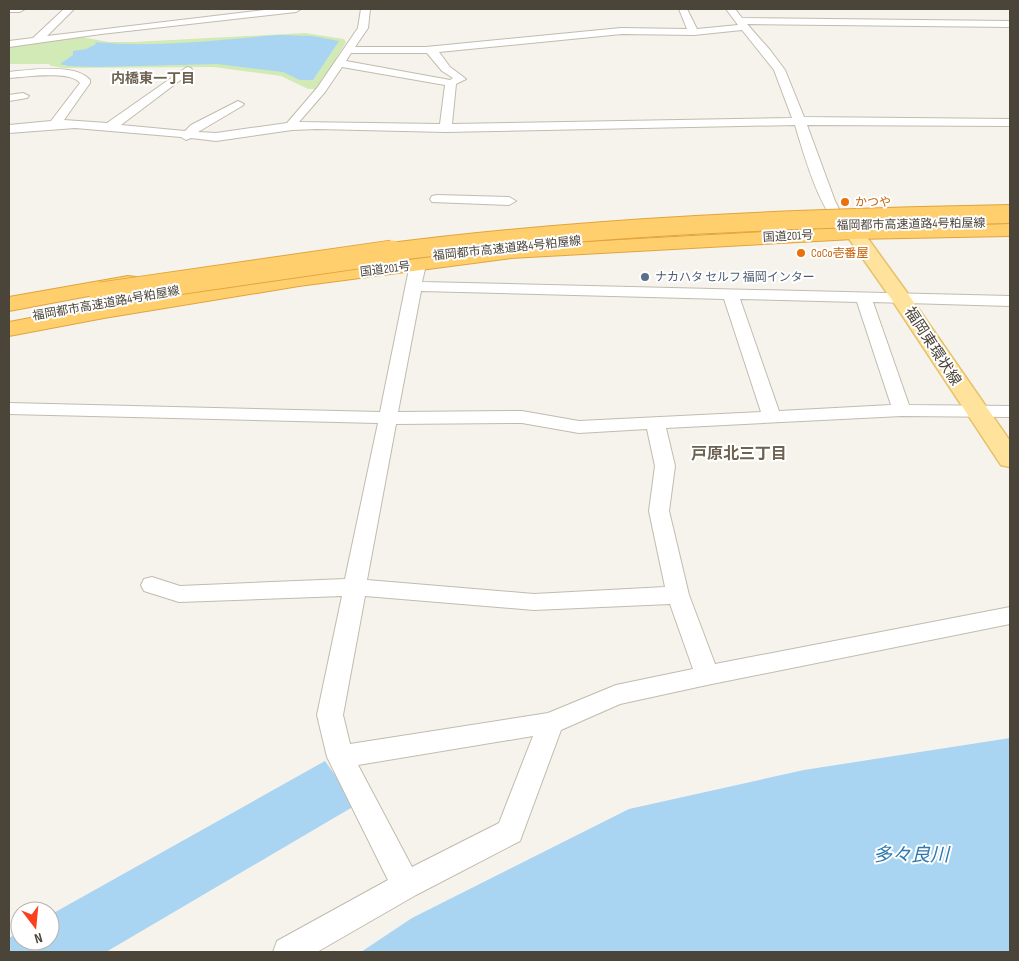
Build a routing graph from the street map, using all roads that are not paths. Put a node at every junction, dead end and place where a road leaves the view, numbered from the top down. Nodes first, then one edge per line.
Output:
1 (20, 9) edge
2 (69, 9) edge
3 (296, 9) edge
4 (365, 9) edge
5 (683, 9) edge
6 (730, 9) edge
7 (9, 10) edge
8 (741, 24) junction
9 (1010, 24) edge
10 (694, 32) junction
11 (37, 39) junction
12 (9, 44) edge
13 (348, 50) junction
14 (426, 50) junction
15 (340, 63) junction
16 (92, 68) dead end
17 (187, 70) dead end
18 (9, 75) edge
19 (83, 77) junction
20 (451, 83) junction
21 (23, 96) dead end
22 (9, 98) edge
23 (238, 104) dead end
24 (800, 123) junction
25 (55, 124) junction
26 (1005, 125) edge
27 (292, 126) junction
28 (110, 127) junction
29 (446, 128) junction
30 (9, 130) edge
31 (186, 136) junction
32 (1010, 138) edge
33 (437, 200) dead end
34 (509, 201) dead end
35 (1010, 208) edge
36 (833, 211) junction
37 (1010, 214) edge
38 (1010, 221) edge
39 (1010, 230) edge
40 (854, 233) junction
41 (416, 265) junction
42 (414, 286) junction
43 (731, 296) junction
44 (863, 297) junction
45 (901, 298) junction
46 (1010, 301) edge
47 (9, 304) edge
48 (9, 312) edge
49 (9, 320) edge
50 (9, 329) edge
51 (9, 408) edge
52 (902, 410) junction
53 (976, 411) junction
54 (1010, 412) edge
55 (772, 417) junction
56 (388, 418) junction
57 (655, 424) junction
58 (1010, 459) edge
59 (152, 585) dead end
60 (355, 587) junction
61 (678, 595) junction
62 (1010, 616) edge
63 (707, 676) junction
64 (551, 723) junction
65 (340, 757) junction
66 (406, 885) junction
67 (288, 952) edge

1 - 7 street
2 - 11 street
3 - 11 street
4 - 13 street
5 - 10 street
6 - 8 street
8 - 9 street
8 - 10 street
8 - 24 street
10 - 14 street
11 - 12 street
13 - 14 street
13 - 15 street
14 - 20 street
15 - 20 street
15 - 27 street
16 - 19 street
17 - 28 street
18 - 19 street
19 - 25 street
20 - 29 street
21 - 22 street
23 - 31 street
24 - 26 street
24 - 29 street
24 - 36 street
25 - 28 street
25 - 30 street
26 - 32 street
27 - 29 street
27 - 31 street
28 - 31 street
33 - 34 street
35 - 36 highway, 国道201号
36 - 40 street
36 - 47 highway, 国道201号
37 - 48 highway, 福岡都市高速道路4号粕屋線, bridge
38 - 49 highway, 福岡都市高速道路4号粕屋線
39 - 40 highway, 国道201号
40 - 41 highway, 国道201号
40 - 45 main road, 福岡東環状線
41 - 42 street
41 - 50 highway, 国道201号
42 - 43 street
42 - 56 street
43 - 44 street
43 - 55 street
44 - 45 street
44 - 52 street
45 - 46 street
45 - 53 main road, 福岡東環状線
51 - 56 street
52 - 53 street
52 - 55 street
53 - 54 street
53 - 58 main road, 福岡東環状線
55 - 57 street
56 - 57 street
56 - 60 street
57 - 61 street
59 - 60 street
60 - 61 street
60 - 65 street
61 - 63 street
62 - 63 street
63 - 64 street
64 - 65 street
64 - 66 street
65 - 66 street
66 - 67 street

